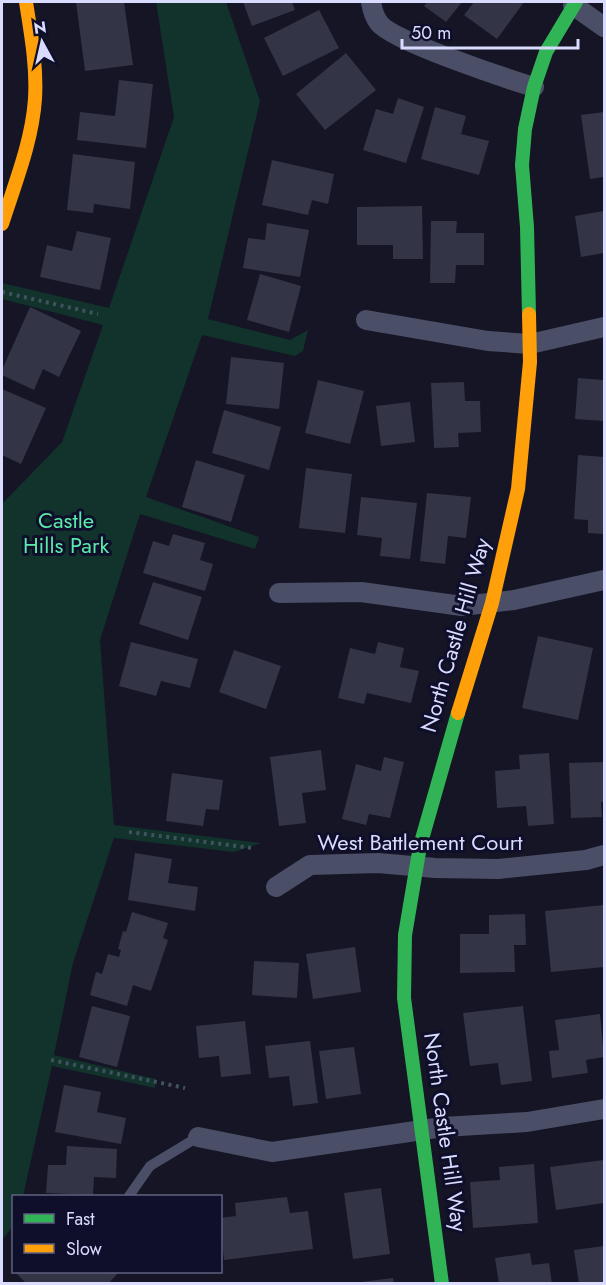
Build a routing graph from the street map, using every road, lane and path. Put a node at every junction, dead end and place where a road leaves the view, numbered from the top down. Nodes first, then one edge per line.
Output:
1 (26, 2) edge
2 (370, 2) edge
3 (574, 3) edge
4 (604, 27) edge
5 (534, 87) junction
6 (2, 224) edge
7 (2, 292) edge
8 (98, 314) dead end
9 (366, 320) dead end
10 (604, 327) edge
11 (530, 344) junction
12 (604, 580) edge
13 (279, 593) dead end
14 (492, 603) junction
15 (129, 832) dead end
16 (252, 848) dead end
17 (604, 855) edge
18 (416, 866) junction
19 (276, 887) dead end
20 (51, 1060) dead end
21 (185, 1088) dead end
22 (604, 1109) edge
23 (422, 1130) junction
24 (198, 1137) joint
25 (130, 1195) edge
26 (442, 1284) edge

1 - 6 street
2 - 5 street
3 - 4 street, North Castle Hill Way
3 - 5 street, North Castle Hill Way
5 - 11 street, North Castle Hill Way
7 - 8 path
9 - 11 street
10 - 11 street
11 - 14 street, North Castle Hill Way
12 - 14 street
13 - 14 street
14 - 18 street, North Castle Hill Way
15 - 16 path
17 - 18 street, West Battlement Court
18 - 19 street, West Battlement Court
18 - 23 street, North Castle Hill Way
20 - 21 path
22 - 23 street
23 - 24 street
23 - 26 street, North Castle Hill Way
24 - 25 lane

